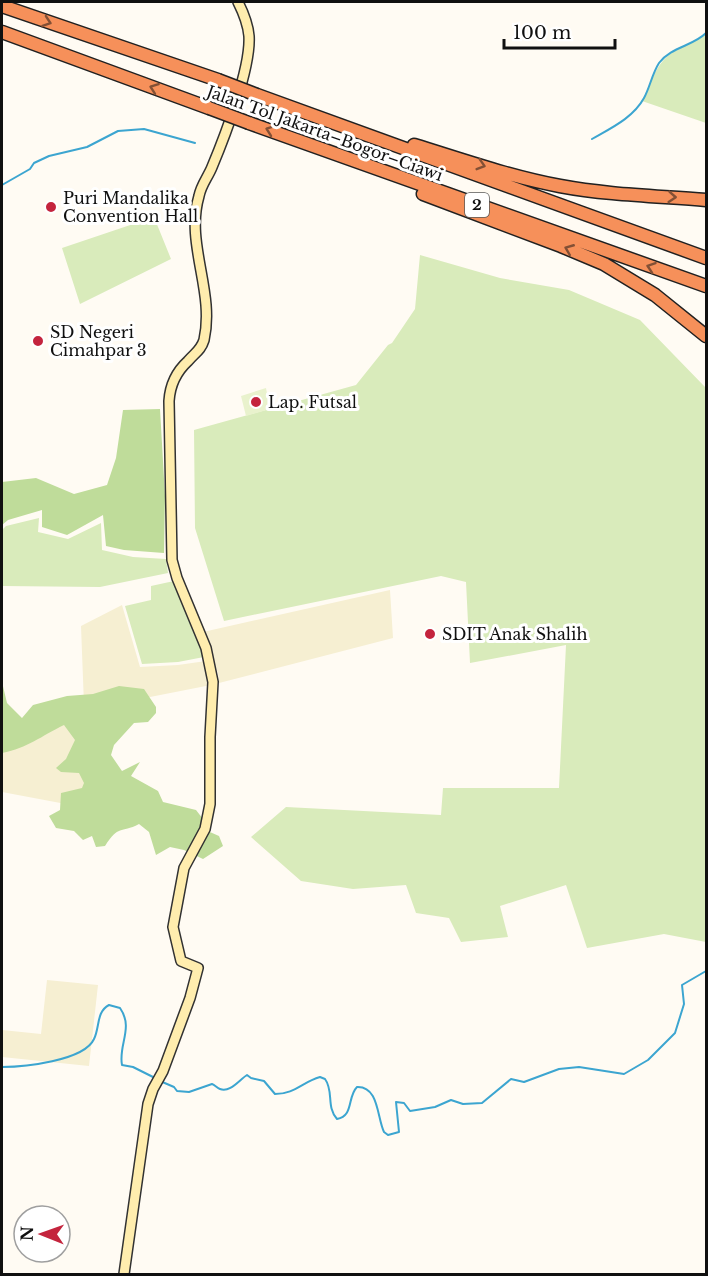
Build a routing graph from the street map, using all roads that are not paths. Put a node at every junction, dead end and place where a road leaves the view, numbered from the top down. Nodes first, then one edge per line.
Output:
1 (238, 2) edge
2 (2, 6) edge
3 (2, 32) edge
4 (344, 126) junction
5 (301, 142) junction
6 (706, 200) edge
7 (706, 258) edge
8 (706, 286) edge
9 (706, 336) edge
10 (124, 1275) edge

1 - 10 street
2 -> 4 highway, Jalan Tol Jakarta–Bogor–Ciawi / 2, bridge
5 -> 3 highway, Jalan Tol Jakarta–Bogor–Ciawi / 2, bridge
4 -> 6 highway
4 - 7 highway, Jalan Tol Jakarta–Bogor–Ciawi / 2
8 -> 5 highway, Jalan Tol Jakarta–Bogor–Ciawi / 2
9 -> 5 highway

